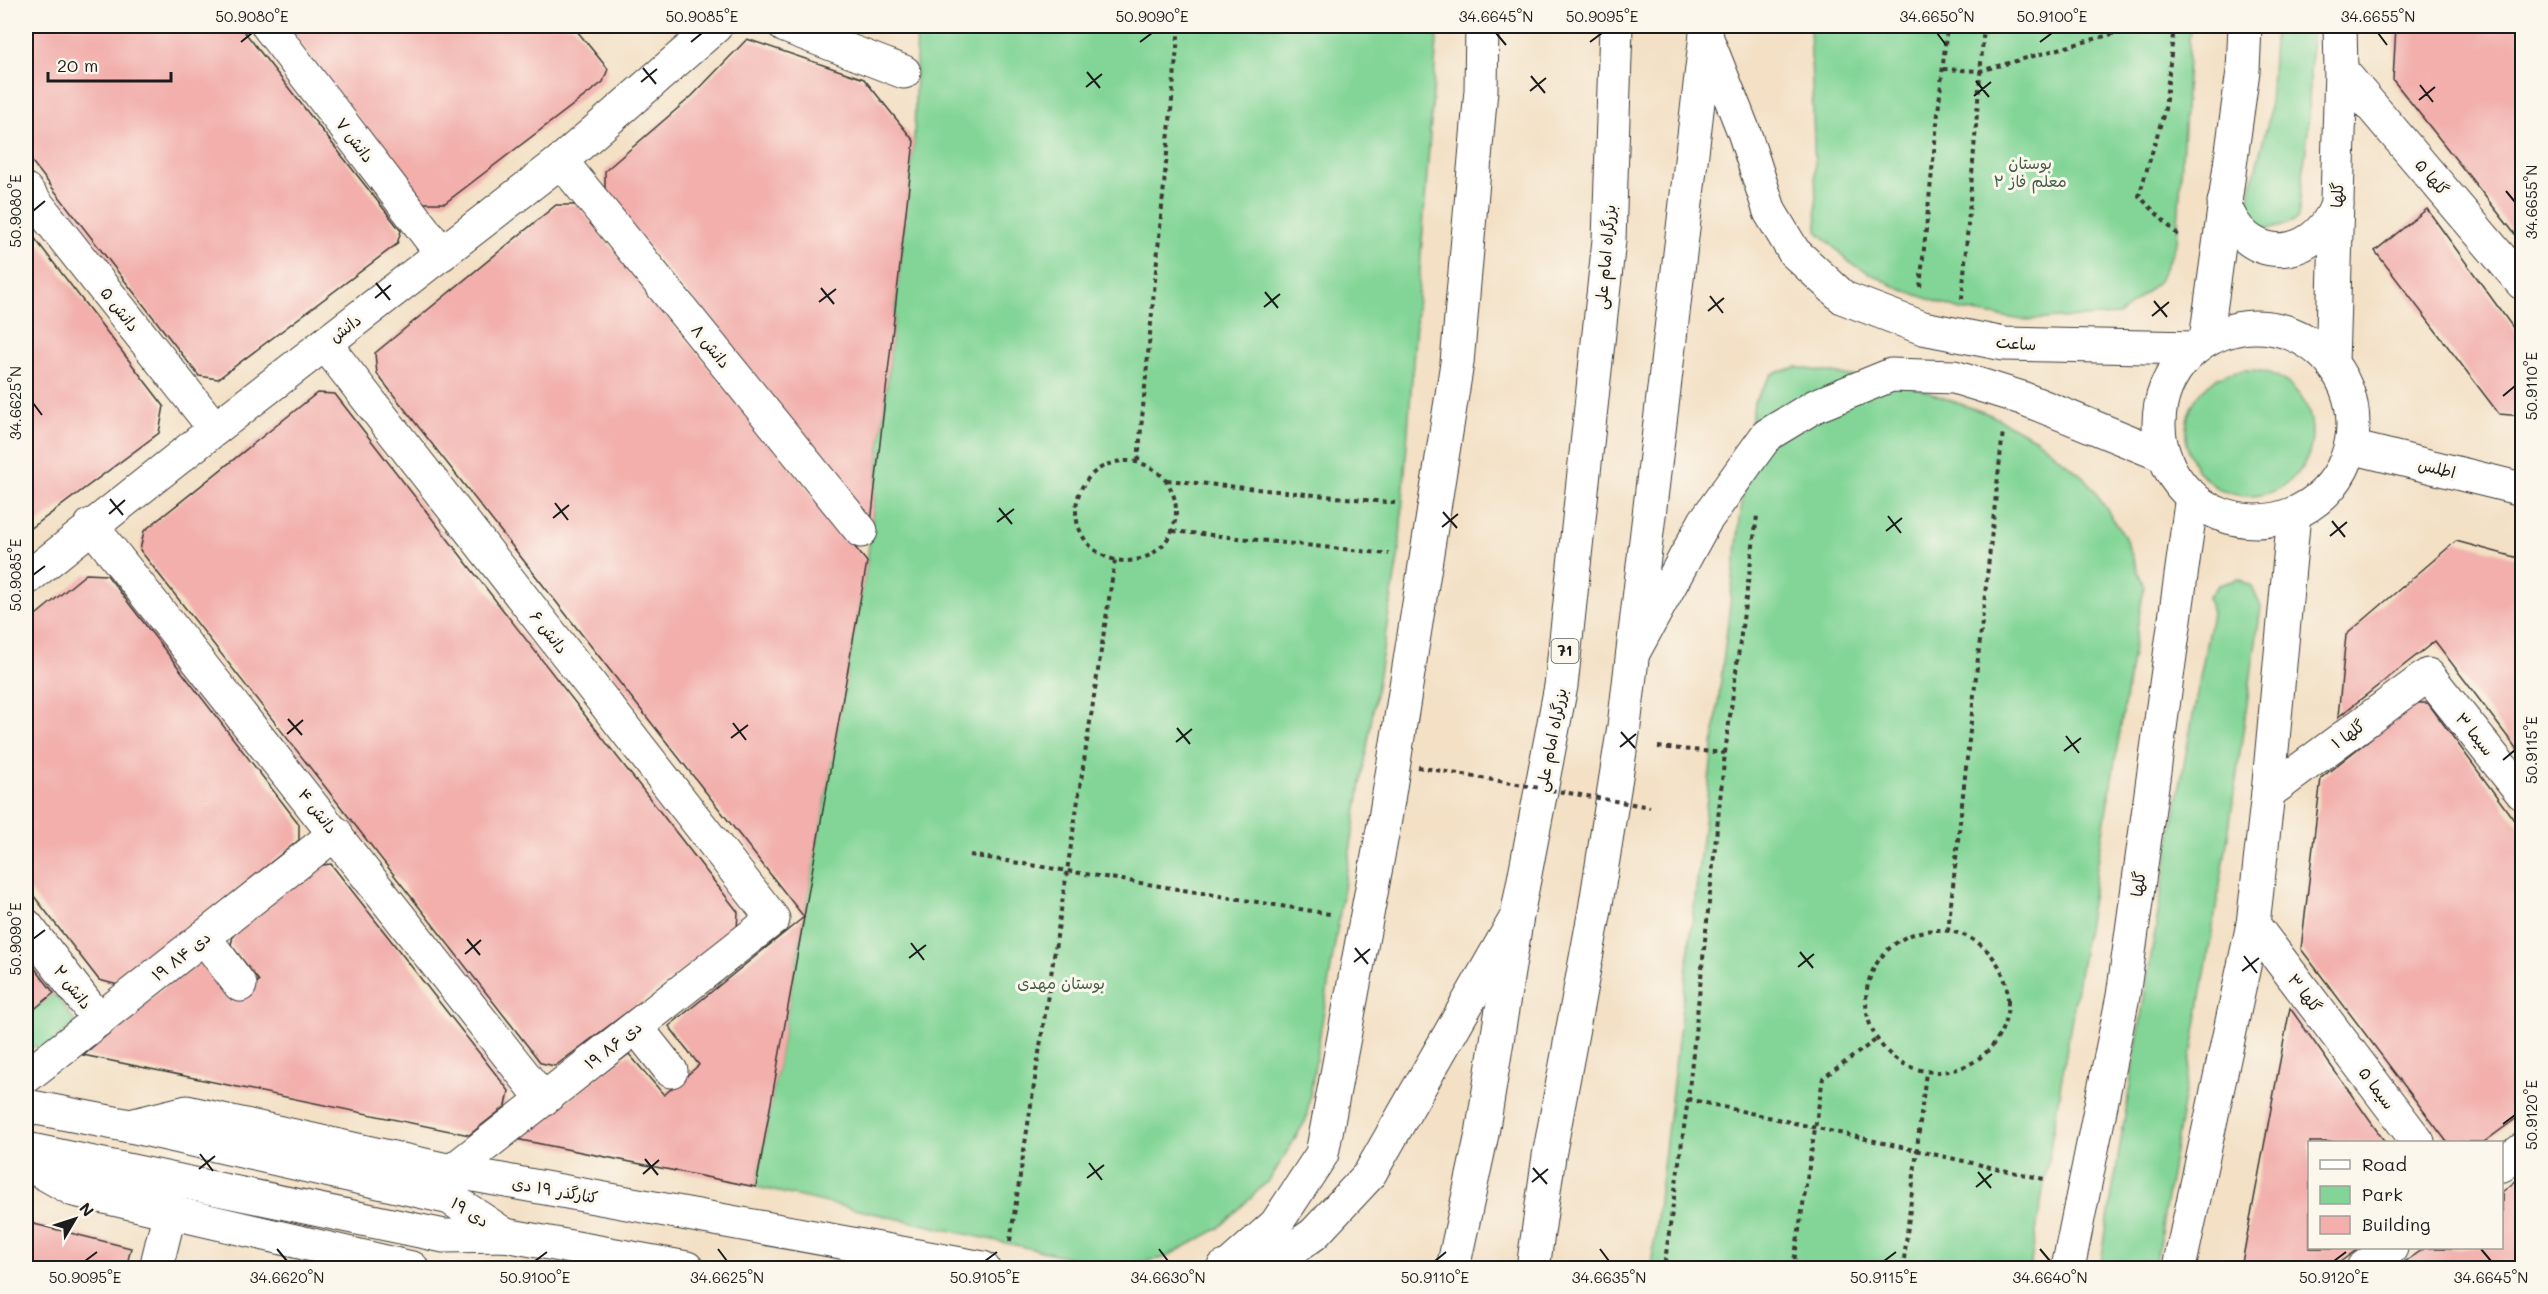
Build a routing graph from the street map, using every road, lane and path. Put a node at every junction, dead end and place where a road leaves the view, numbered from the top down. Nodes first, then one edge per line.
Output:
1 (268, 26) edge
2 (716, 26) edge
3 (785, 26) edge
4 (1179, 26) edge
5 (1482, 26) edge
6 (1616, 26) edge
7 (1947, 26) edge
8 (1984, 26) edge
9 (2141, 26) edge
10 (2174, 26) edge
11 (2245, 26) edge
12 (2340, 26) edge
13 (1706, 31) edge
14 (1943, 69) junction
15 (2341, 70) junction
16 (1980, 71) junction
17 (904, 72) dead end
18 (561, 161) junction
19 (26, 190) edge
20 (2224, 202) junction
21 (2337, 205) junction
22 (442, 254) junction
23 (2214, 273) junction
24 (2523, 283) edge
25 (1916, 325) junction
26 (1959, 335) junction
27 (325, 344) junction
28 (2200, 344) junction
29 (2332, 363) junction
30 (2007, 393) junction
31 (215, 429) junction
32 (2351, 447) junction
33 (2165, 456) junction
34 (1138, 461) junction
35 (1166, 480) junction
36 (2523, 489) edge
37 (2192, 496) junction
38 (1758, 506) dead end
39 (1434, 507) junction
40 (2294, 514) junction
41 (91, 525) junction
42 (861, 531) dead end
43 (1173, 531) junction
44 (1426, 558) junction
45 (1115, 560) junction
46 (26, 579) edge
47 (1633, 653) junction
48 (2428, 675) joint
49 (1652, 747) dead end
50 (1725, 753) junction
51 (1418, 767) dead end
52 (2268, 793) junction
53 (2523, 793) edge
54 (1650, 807) dead end
55 (336, 833) junction
56 (970, 855) dead end
57 (1067, 873) junction
58 (1517, 916) junction
59 (773, 919) joint
60 (1366, 920) junction
61 (2253, 924) junction
62 (26, 925) edge
63 (1948, 931) junction
64 (204, 937) junction
65 (240, 985) dead end
66 (99, 1020) junction
67 (636, 1027) junction
68 (1877, 1038) junction
69 (2357, 1062) joint
70 (671, 1071) dead end
71 (1926, 1072) junction
72 (26, 1077) edge
73 (543, 1099) junction
74 (1688, 1099) junction
75 (26, 1106) edge
76 (130, 1126) junction
77 (1815, 1127) junction
78 (2416, 1141) edge
79 (26, 1149) edge
80 (1917, 1150) junction
81 (2523, 1150) edge
82 (26, 1163) edge
83 (2503, 1164) edge
84 (452, 1171) junction
85 (2084, 1188) junction
86 (170, 1211) junction
87 (505, 1235) junction
88 (1010, 1245) dead end
89 (2390, 1249) edge
90 (156, 1269) edge
91 (412, 1269) edge
92 (687, 1269) edge
93 (984, 1269) edge
94 (1223, 1269) edge
95 (1265, 1269) edge
96 (1453, 1269) edge
97 (1533, 1269) edge
98 (1664, 1269) edge
99 (1793, 1269) edge
100 (1903, 1269) edge
101 (2068, 1269) edge
102 (2178, 1269) edge
103 (2363, 1269) edge

1 - 22 main road, دانش ۷
2 - 18 main road, دانش
3 - 17 main road
4 - 34 path
5 - 39 main road
6 - 58 main road, بزرگراه امام علی / 71
7 - 14 path
8 - 16 path
9 - 16 path
10 - 23 path
11 - 20 main road
12 - 15 main road, گلها
13 - 25 main road, ساعت
13 - 47 main road
14 - 16 path
14 - 25 path
15 - 21 main road, گلها
15 - 24 main road, گلها ۵
16 - 26 path
18 - 22 main road, دانش
18 - 42 main road, دانش ۸
19 - 31 main road, دانش ۵
20 - 21 main road
20 - 23 main road
21 - 29 main road, گلها
22 - 27 main road, دانش
23 - 28 main road
25 - 26 main road, ساعت
26 - 28 main road, ساعت
27 - 31 main road, دانش
27 - 59 main road, ۶ دانش
28 - 29 main road
28 - 33 main road
29 - 32 main road
30 - 33 main road
30 - 47 main road
30 - 63 path
31 - 41 main road, دانش
32 - 36 main road, اطلس
32 - 40 main road
33 - 37 main road
34 - 35 path
34 - 45 path
35 - 39 path
35 - 43 path
37 - 40 main road
37 - 85 main road, گلها
38 - 50 path
39 - 44 main road
40 - 52 main road
41 - 46 main road, دانش
41 - 55 main road, دانش ۴
43 - 44 path
43 - 45 path
44 - 60 main road
45 - 57 path
47 - 97 main road
48 - 52 main road, گلها ۱
48 - 53 main road, سیما ۳
49 - 50 path
50 - 74 path
51 - 54 path, bridge
52 - 61 main road
55 - 64 main road, ۱۹ دی ۸۴
55 - 73 main road, دانش ۴
56 - 57 path
57 - 60 path
57 - 88 path
58 - 95 main road
58 - 96 main road, بزرگراه امام علی / 71
59 - 67 main road, ۱۹ دی ۸۶
60 - 94 main road
61 - 69 main road, گلها ۳
61 - 102 main road
62 - 66 main road, ۲ دانش
63 - 68 path
63 - 71 path
64 - 65 main road
64 - 66 main road, ۱۹ دی ۸۴
66 - 72 main road, ۱۹ دی ۸۴
67 - 70 main road
67 - 73 main road, ۱۹ دی ۸۶
68 - 71 path
68 - 77 path
69 - 78 main road, سیما ۵
71 - 80 path
73 - 84 main road, ۱۹ دی ۸۶
74 - 77 path
74 - 98 path
75 - 76 main road, ۱۹ دی
76 - 84 main road, کنارگذر ۱۹ دی
76 - 87 main road, ۱۹ دی
77 - 80 path
77 - 99 path
79 - 87 main road, ۱۹ دی
80 - 85 path
80 - 100 path
81 - 83 main road
82 - 86 main road
84 - 93 main road, کنارگذر ۱۹ دی
85 - 101 main road, گلها
86 - 90 main road
86 - 91 main road
87 - 92 main road
89 - 103 main road

